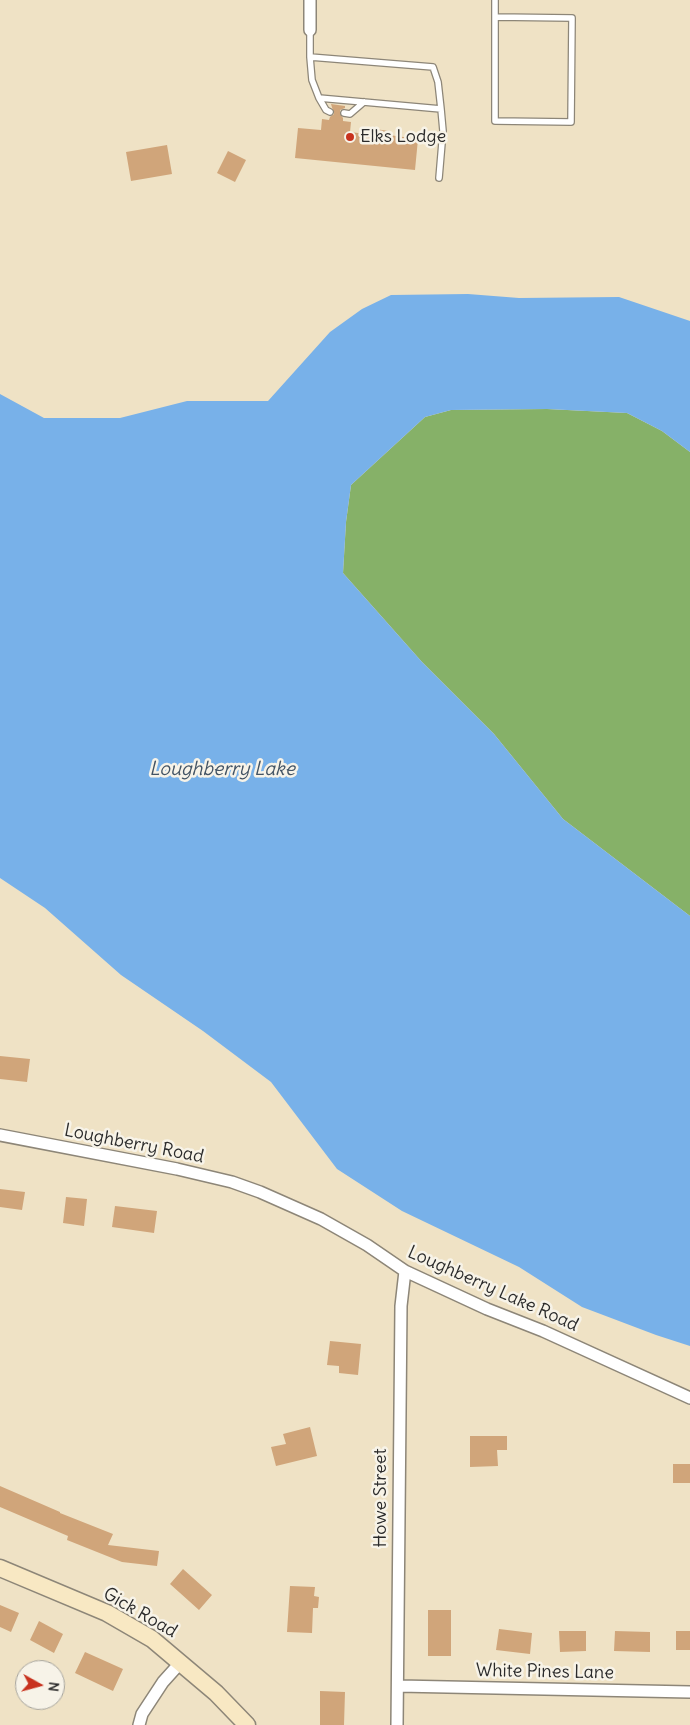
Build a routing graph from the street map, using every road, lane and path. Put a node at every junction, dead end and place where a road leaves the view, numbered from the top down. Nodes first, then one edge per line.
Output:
1 (310, 0) edge
2 (495, 0) edge
3 (495, 17) junction
4 (310, 30) joint
5 (310, 56) junction
6 (319, 98) junction
7 (364, 102) junction
8 (441, 110) junction
9 (330, 112) dead end
10 (344, 114) dead end
11 (439, 178) dead end
12 (0, 1135) edge
13 (260, 1192) joint
14 (405, 1271) junction
15 (690, 1398) edge
16 (0, 1568) edge
17 (181, 1662) junction
18 (399, 1686) junction
19 (690, 1692) edge
20 (244, 1723) edge
21 (139, 1725) edge
22 (397, 1725) edge

1 - 4 street
2 - 3 lane
3 - 3 lane
4 - 5 lane
5 - 6 lane
5 - 8 lane
6 - 7 lane
6 - 9 lane
7 - 8 lane
7 - 10 lane
8 - 11 lane
12 - 13 street, Loughberry Road
13 - 14 street, Loughberry Lake Road
14 - 15 street, Loughberry Lake Road
14 - 18 street, Howe Street
16 - 17 street, Gick Road
17 - 20 street, Gick Road
17 - 21 street
18 - 19 street, White Pines Lane
18 - 22 street, Howe Street

